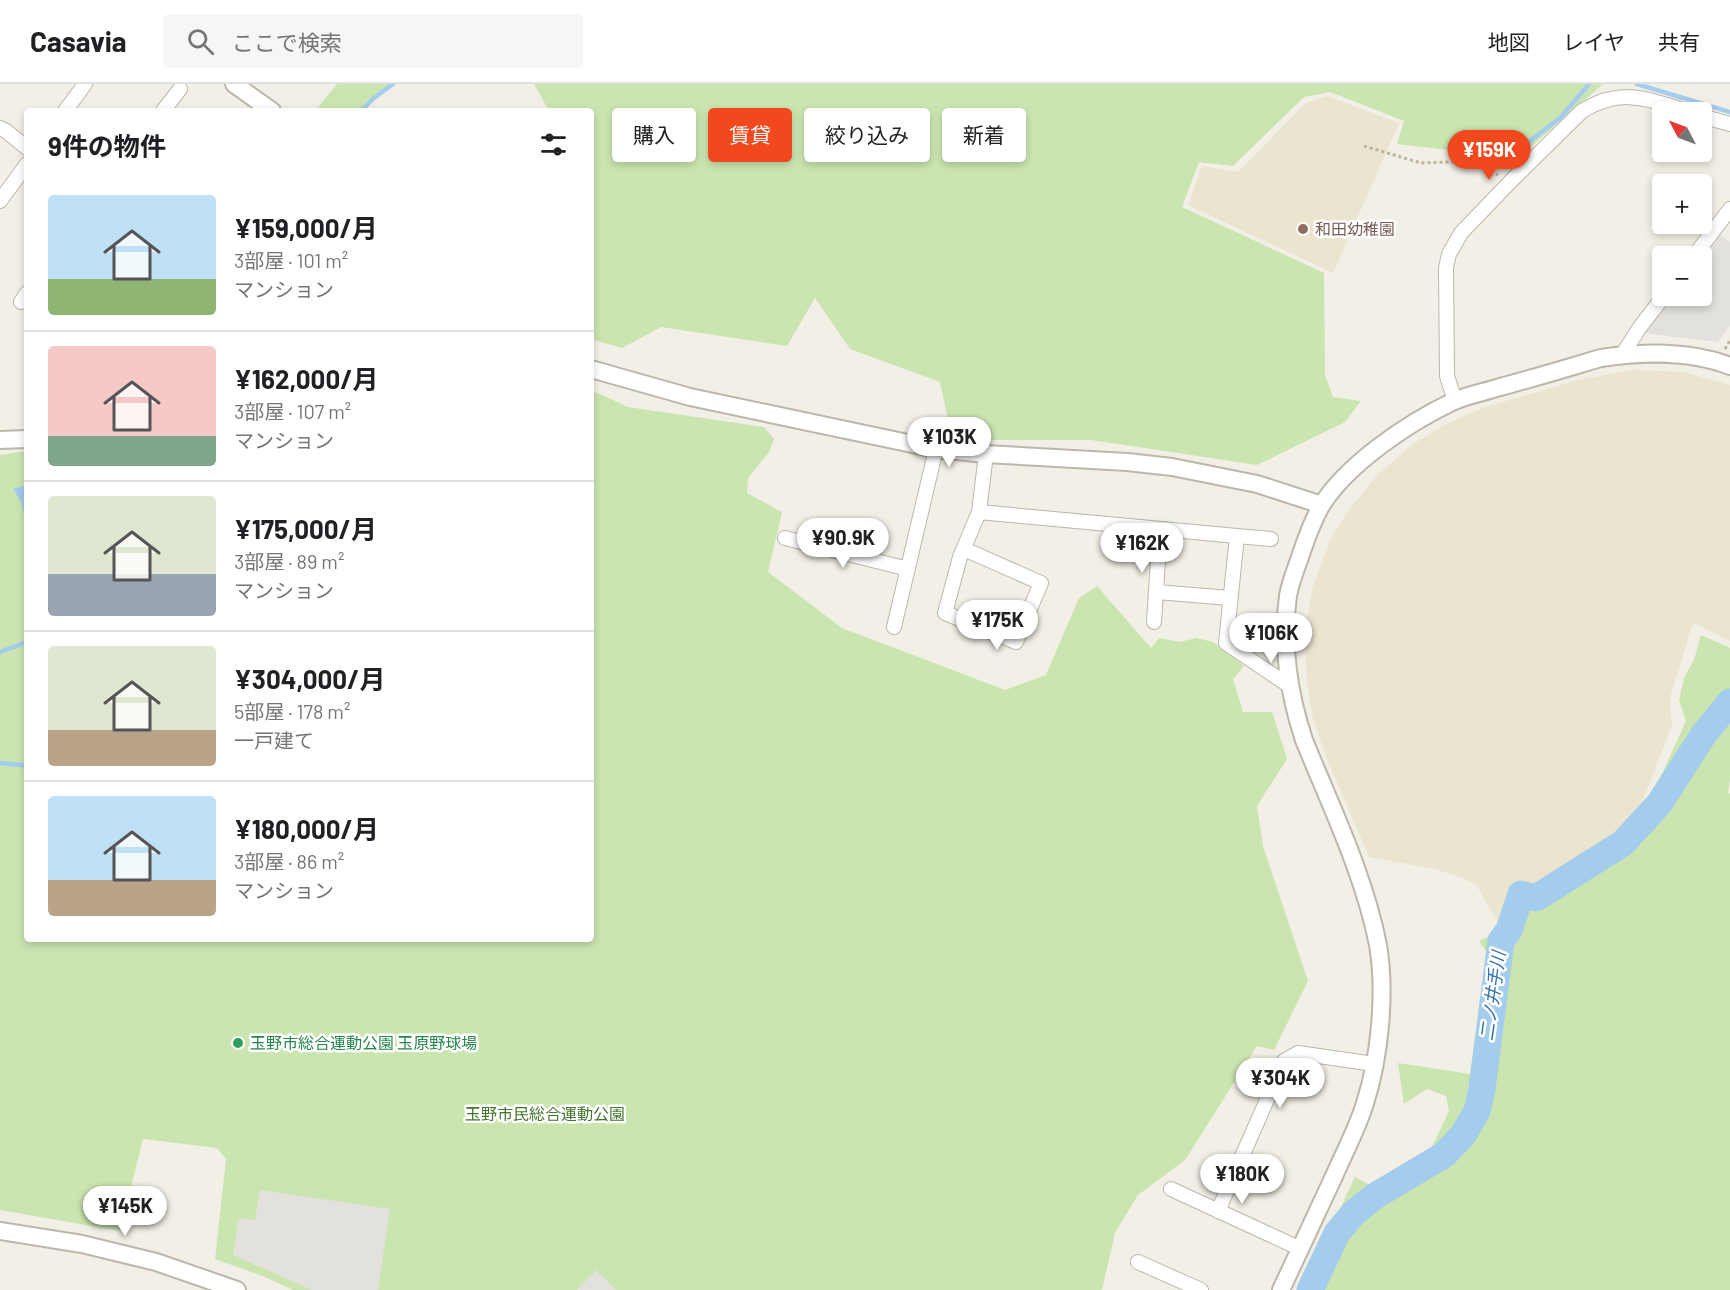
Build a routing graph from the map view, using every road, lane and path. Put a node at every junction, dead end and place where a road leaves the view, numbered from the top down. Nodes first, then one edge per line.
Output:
1 (85, 84) edge
2 (234, 84) edge
3 (180, 89) dead end
4 (1655, 102) edge
5 (67, 108) edge
6 (165, 108) edge
7 (268, 108) edge
8 (1712, 119) edge
9 (1730, 124) edge
10 (0, 128) edge
11 (24, 145) edge
12 (1364, 146) dead end
13 (24, 168) edge
14 (1510, 182) junction
15 (0, 201) edge
16 (1730, 209) edge
17 (1702, 246) edge
18 (1656, 306) edge
19 (1622, 355) junction
20 (1730, 366) edge
21 (594, 370) edge
22 (1455, 401) junction
23 (24, 439) edge
24 (0, 440) edge
25 (936, 449) junction
26 (986, 454) junction
27 (1322, 505) junction
28 (980, 512) junction
29 (1160, 529) junction
30 (1237, 536) junction
31 (785, 538) dead end
32 (1271, 540) dead end
33 (964, 549) junction
34 (908, 568) junction
35 (1157, 592) junction
36 (1230, 598) junction
37 (1154, 621) dead end
38 (894, 627) dead end
39 (1291, 687) junction
40 (1374, 1064) junction
41 (1171, 1189) dead end
42 (1218, 1211) junction
43 (0, 1231) edge
44 (1301, 1249) junction
45 (1138, 1262) dead end
46 (237, 1290) edge
47 (1201, 1290) edge
48 (1281, 1290) edge

1 - 5 street
2 - 7 street
3 - 6 street
4 - 14 street
8 - 9 street
10 - 11 street
12 - 14 path
13 - 15 street
14 - 22 street
16 - 17 street
18 - 19 street
19 - 20 street
19 - 22 street
21 - 25 street
22 - 27 street
23 - 24 street
25 - 26 street
25 - 34 street
26 - 27 street
26 - 28 street
27 - 39 street
28 - 29 street
28 - 33 street
29 - 30 street
29 - 35 street
30 - 32 street
30 - 36 street
31 - 34 street
33 - 33 street
34 - 38 street
35 - 36 street
35 - 37 street
36 - 39 street
39 - 40 street
40 - 42 street
40 - 44 street
41 - 42 street
42 - 44 street
43 - 46 street
44 - 48 street
45 - 47 street

